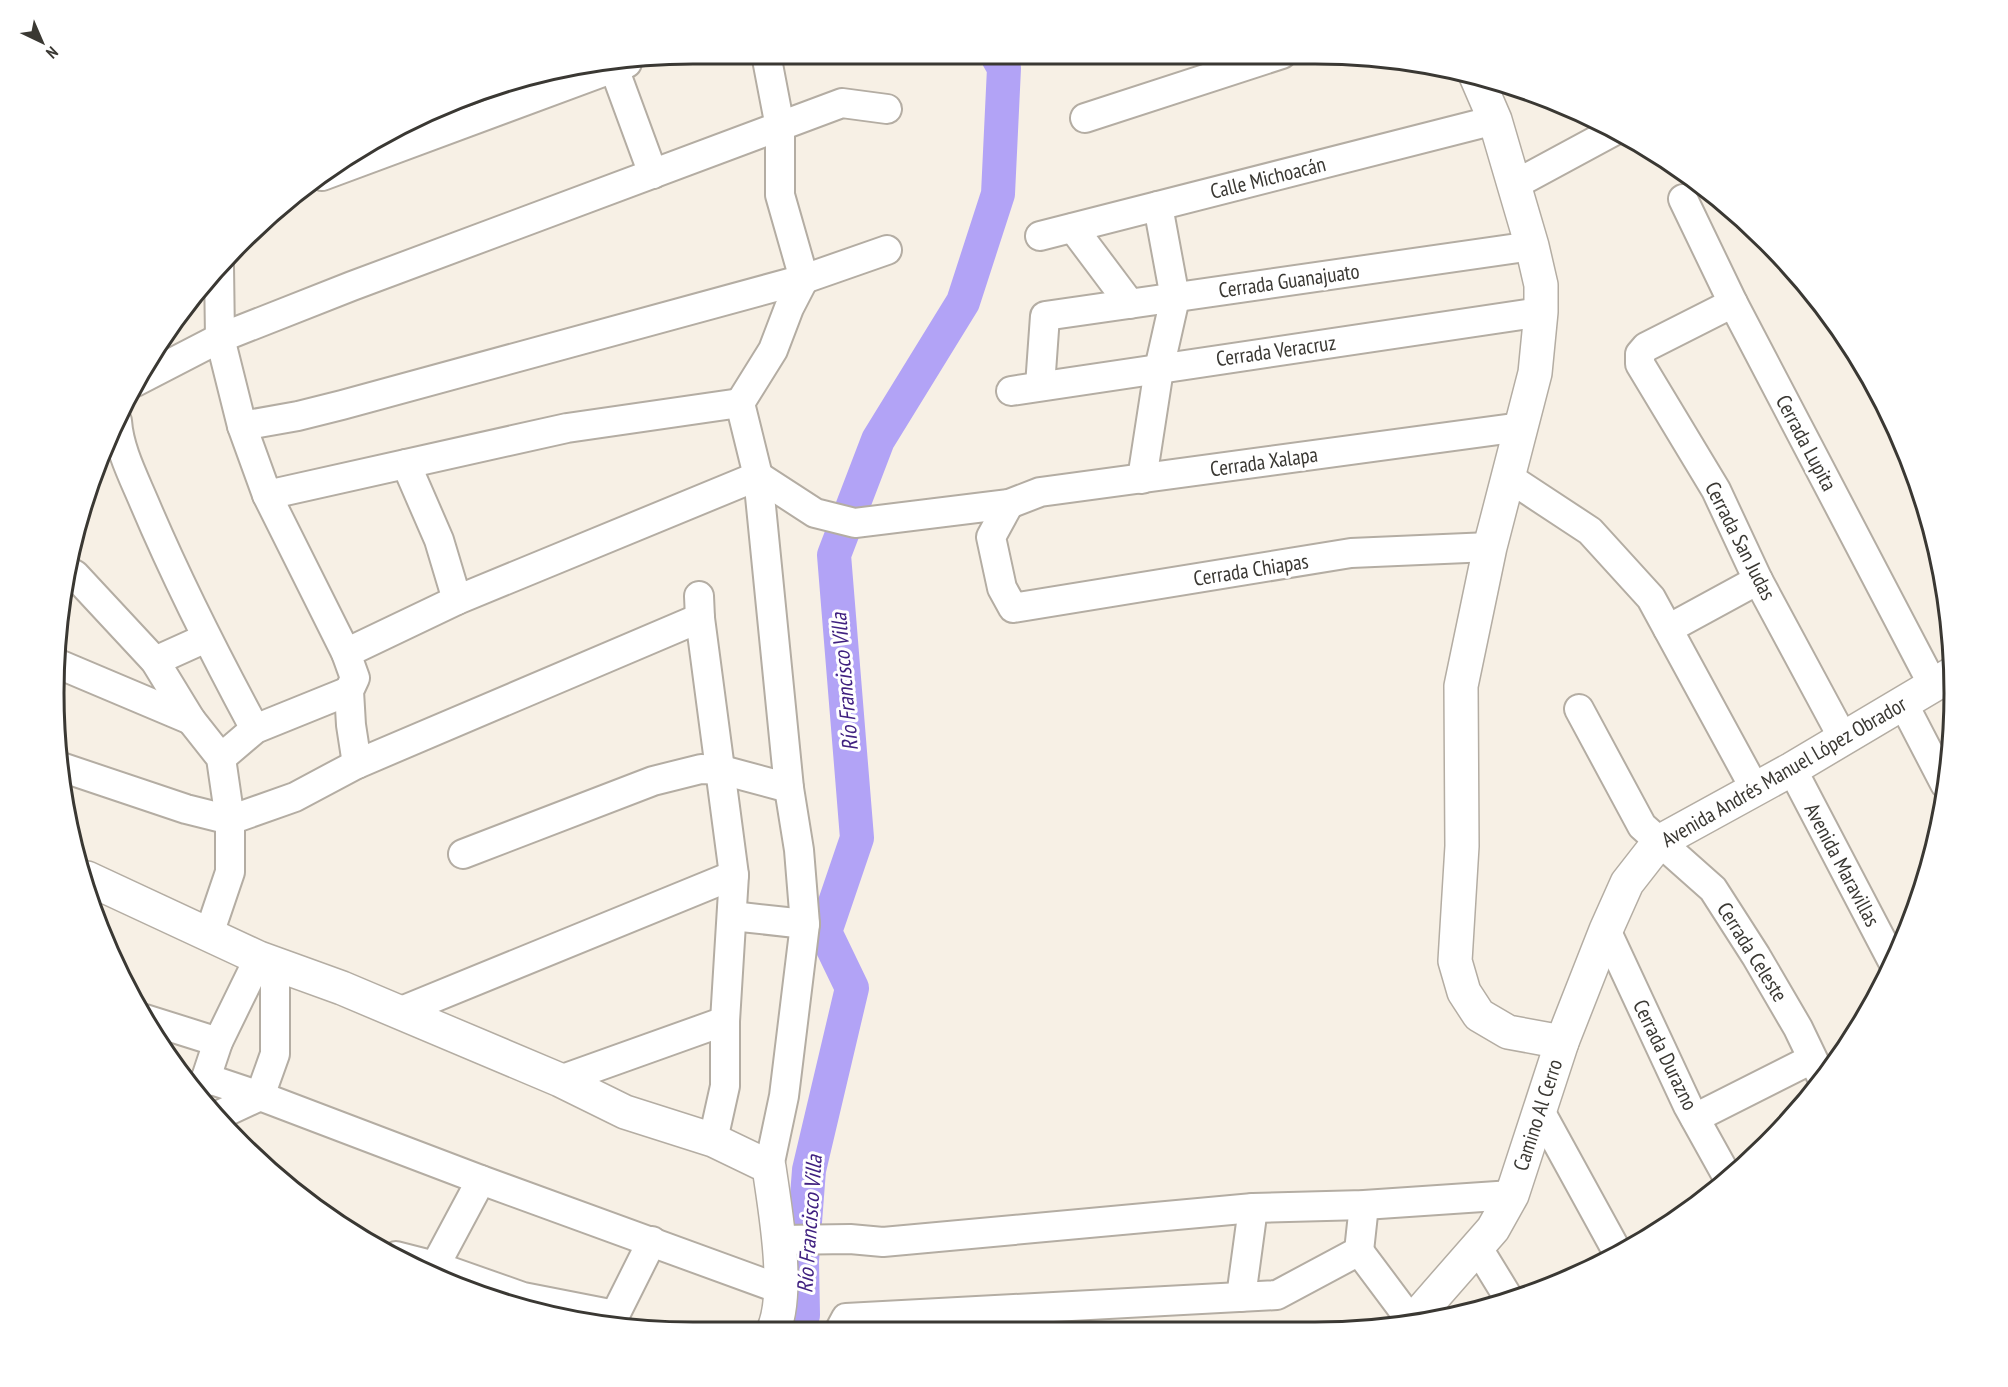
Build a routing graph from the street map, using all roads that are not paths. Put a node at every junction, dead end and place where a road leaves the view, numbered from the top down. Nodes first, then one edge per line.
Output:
1 (768, 64) edge
2 (1251, 64) edge
3 (622, 69) edge
4 (604, 71) edge
5 (1481, 87) edge
6 (887, 109) dead end
7 (1085, 118) dead end
8 (1495, 120) junction
9 (780, 127) junction
10 (1605, 136) edge
11 (356, 163) edge
12 (653, 174) junction
13 (1514, 185) junction
14 (1683, 200) dead end
15 (1158, 206) junction
16 (1073, 228) junction
17 (1040, 236) dead end
18 (1532, 246) junction
19 (887, 250) dead end
20 (804, 279) junction
21 (219, 281) edge
22 (1175, 298) junction
23 (1733, 303) junction
24 (1130, 304) junction
25 (1540, 312) junction
26 (220, 338) junction
27 (1159, 369) junction
28 (153, 373) edge
29 (1040, 386) junction
30 (1011, 391) dead end
31 (740, 403) junction
32 (242, 426) junction
33 (1521, 427) junction
34 (118, 439) edge
35 (406, 464) junction
36 (758, 476) junction
37 (1508, 477) junction
38 (1142, 479) junction
39 (267, 495) junction
40 (1009, 504) junction
41 (1490, 547) junction
42 (76, 575) edge
43 (1758, 580) junction
44 (457, 600) junction
45 (1668, 629) junction
46 (206, 639) junction
47 (346, 653) junction
48 (155, 661) junction
49 (65, 667) edge
50 (1942, 680) edge
51 (349, 691) junction
52 (1903, 703) junction
53 (1579, 709) dead end
54 (191, 720) junction
55 (255, 729) junction
56 (1843, 738) junction
57 (221, 758) junction
58 (357, 764) junction
59 (1792, 769) junction
60 (69, 770) edge
61 (722, 770) junction
62 (1938, 771) edge
63 (789, 788) junction
64 (1755, 789) junction
65 (230, 820) junction
66 (1659, 842) junction
67 (463, 854) dead end
68 (735, 875) junction
69 (93, 881) edge
70 (1627, 883) joint
71 (732, 916) junction
72 (805, 924) junction
73 (1606, 930) junction
74 (209, 934) junction
75 (1888, 952) edge
76 (267, 960) junction
77 (399, 1012) junction
78 (725, 1021) junction
79 (159, 1023) edge
80 (218, 1042) junction
81 (1563, 1042) junction
82 (1817, 1069) edge
83 (560, 1080) junction
84 (201, 1085) edge
85 (261, 1096) junction
86 (1540, 1111) junction
87 (225, 1112) edge
88 (1695, 1118) junction
89 (712, 1140) junction
90 (770, 1167) junction
91 (1724, 1170) edge
92 (481, 1180) junction
93 (1512, 1195) junction
94 (1364, 1205) junction
95 (1253, 1208) junction
96 (779, 1240) junction
97 (652, 1241) junction
98 (1614, 1246) edge
99 (1478, 1248) junction
100 (1359, 1251) junction
101 (431, 1265) edge
102 (435, 1266) junction
103 (780, 1289) junction
104 (1505, 1293) edge
105 (1241, 1297) junction
106 (576, 1311) edge
107 (1420, 1313) edge
108 (1406, 1315) edge
109 (612, 1317) edge
110 (776, 1322) edge
111 (844, 1322) edge

1 - 9 street
2 - 7 street
3 - 12 street
4 - 11 street
5 - 8 main road
6 - 9 street
8 - 13 main road
8 - 15 street, Calle Michoacán
9 - 12 street
9 - 20 street
10 - 13 street
12 - 26 street
13 - 18 main road
14 - 23 street, Cerrada Lupita
15 - 16 street, Calle Michoacán
15 - 22 street
16 - 17 street, Calle Michoacán
16 - 24 street
18 - 22 street, Cerrada Guanajuato
18 - 25 main road
19 - 20 street
20 - 31 street
20 - 32 street
21 - 26 street
22 - 24 street, Cerrada Guanajuato
22 - 27 street
23 - 43 street, Cerrada San Judas
23 - 50 street, Cerrada Lupita
24 - 29 street, Cerrada Guanajuato
25 - 27 street, Cerrada Veracruz
25 - 33 main road
26 - 28 street
26 - 32 street
27 - 29 street, Cerrada Veracruz
27 - 38 street
29 - 30 street, Cerrada Veracruz
31 - 35 street
31 - 36 street
32 - 39 street
33 - 37 main road
33 - 38 street, Cerrada Xalapa
34 - 46 street
35 - 39 street
35 - 44 street
36 - 40 street, Cerrada Xalapa
36 - 44 street
36 - 63 street
37 - 41 main road
37 - 45 street
38 - 40 street, Cerrada Xalapa
39 - 47 street
40 - 41 street, Cerrada Chiapas
41 - 81 main road
42 - 48 street
43 - 45 street
43 - 56 street, Cerrada San Judas
44 - 47 street
45 - 64 street
46 - 48 street
46 - 55 street
47 - 51 street
48 - 54 street
49 - 54 street
50 - 52 main road, Avenida Andrés Manuel López Obrador
51 - 55 street
51 - 58 street
52 - 56 main road, Avenida Andrés Manuel López Obrador
52 - 62 street
53 - 66 street, Cerrada Celeste
54 - 57 street
55 - 57 street
56 - 59 main road, Avenida Andrés Manuel López Obrador
57 - 65 street
58 - 61 street
58 - 65 street
59 - 64 main road, Avenida Andrés Manuel López Obrador
59 - 75 street, Avenida Maravillas
60 - 65 street
61 - 63 street
61 - 67 street
61 - 68 street
63 - 72 street
64 - 66 main road, Avenida Andrés Manuel López Obrador
65 - 74 street
66 - 70 main road, Avenida Andrés Manuel López Obrador
66 - 82 street, Cerrada Celeste
68 - 71 street
68 - 77 street
69 - 74 main road
70 - 73 main road, Camino Al Cerro
71 - 72 street
71 - 78 street
72 - 90 street
73 - 81 main road, Camino Al Cerro
73 - 88 street, Cerrada Durazno
74 - 76 main road
76 - 77 main road
76 - 80 street
76 - 85 street
77 - 83 main road
78 - 83 street
78 - 89 street
79 - 80 street
80 - 84 street
81 - 86 main road, Camino Al Cerro
82 - 88 street
83 - 89 main road
84 - 85 street
85 - 87 street
85 - 92 street
86 - 93 main road, Camino Al Cerro
86 - 98 street
88 - 91 street, Cerrada Durazno
89 - 90 main road
90 - 96 main road
92 - 97 street
92 - 102 street
93 - 94 street
93 - 99 main road, Camino Al Cerro
94 - 95 street
94 - 100 street
95 - 96 street
95 - 105 street
96 - 103 main road
97 - 103 street
97 - 109 street
99 - 104 street
99 - 107 main road, Camino Al Cerro
100 - 105 street
100 - 108 street
101 - 102 street
102 - 106 street
103 - 110 main road
105 - 111 street

